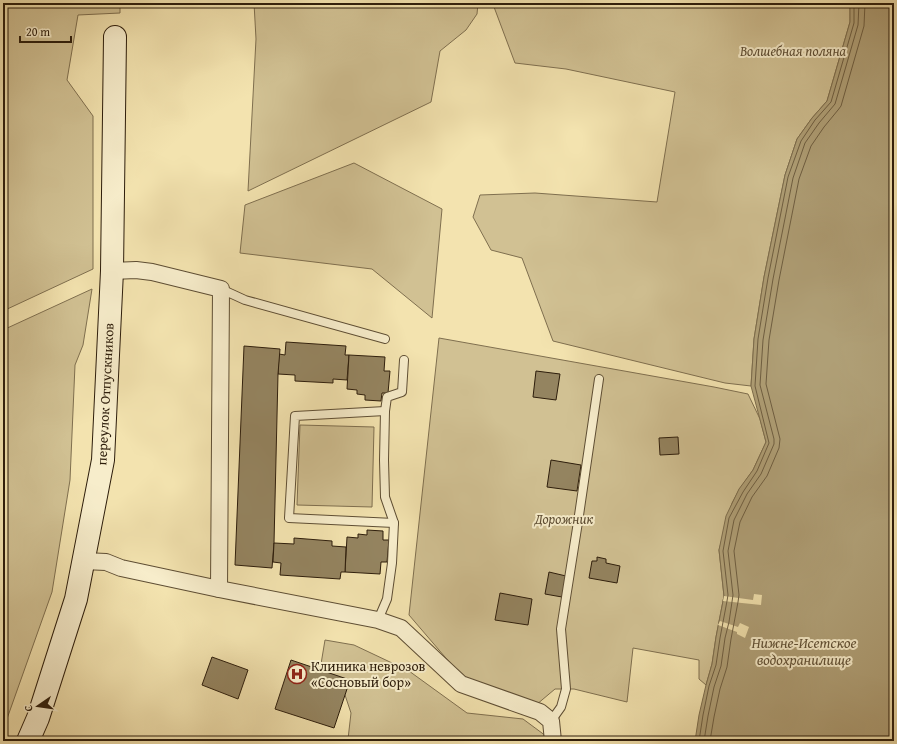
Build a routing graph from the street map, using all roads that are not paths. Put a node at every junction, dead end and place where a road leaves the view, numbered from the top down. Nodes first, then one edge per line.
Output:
1 (114, 37) dead end
2 (112, 271) junction
3 (221, 289) junction
4 (385, 339) dead end
5 (404, 360) dead end
6 (599, 379) dead end
7 (385, 412) junction
8 (394, 523) junction
9 (84, 561) junction
10 (219, 589) junction
11 (378, 620) junction
12 (551, 721) junction
13 (28, 741) edge
14 (553, 741) edge

1 - 2 street, переулок Отпускников
2 - 3 street
2 - 9 street, переулок Отпускников
3 - 4 lane
3 - 10 street
5 - 7 lane
6 - 12 lane
7 - 8 lane
7 - 8 lane
8 - 11 lane
9 - 10 street
9 - 13 street, переулок Отпускников
10 - 11 street
11 - 12 street
12 - 14 street

